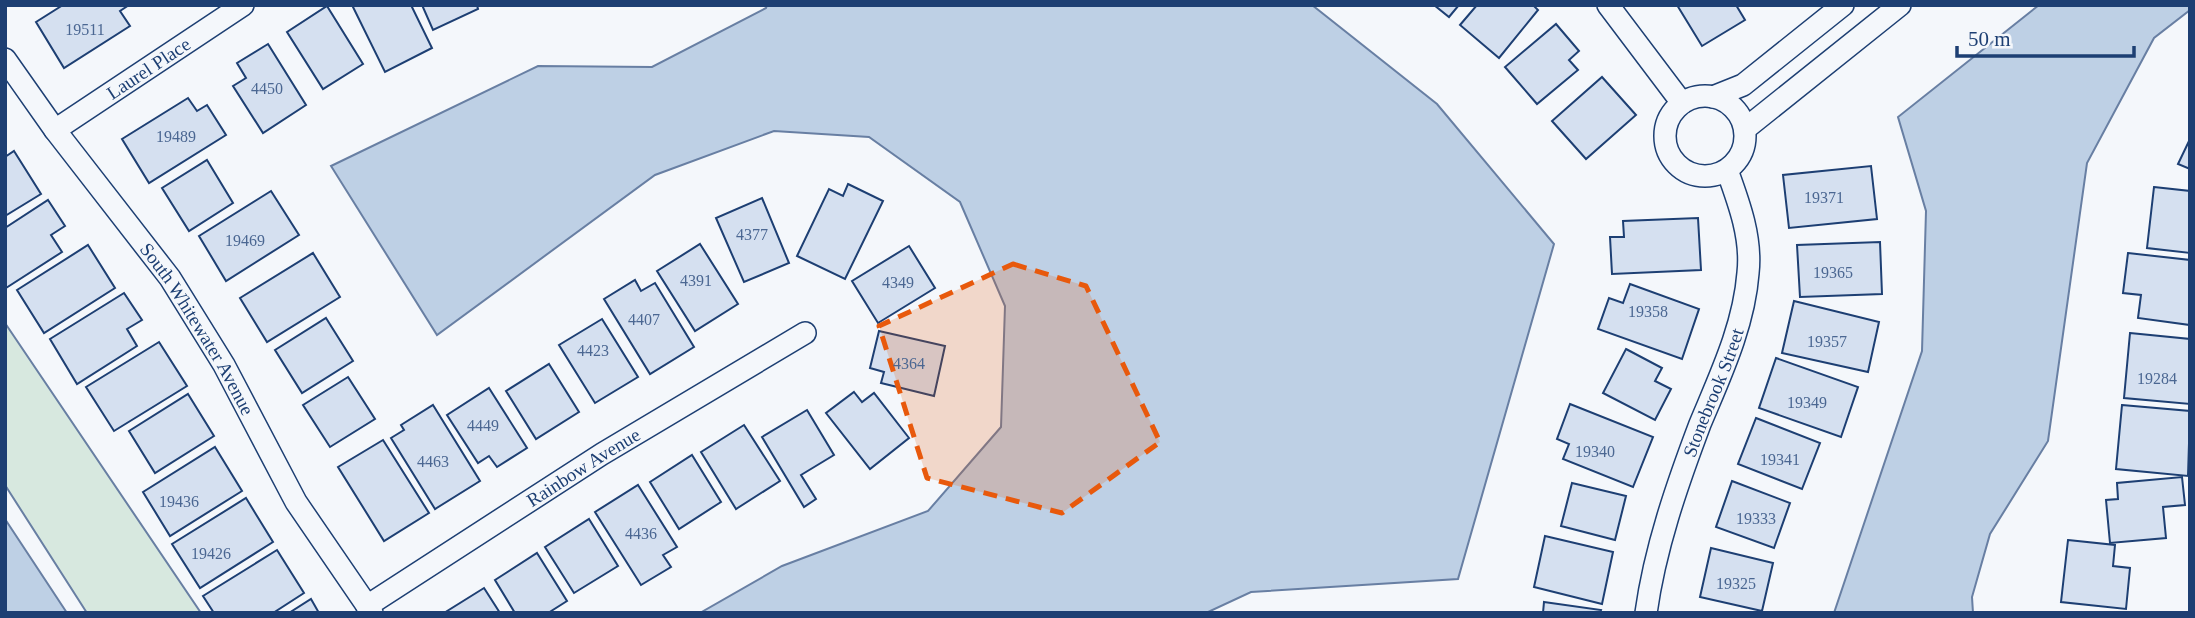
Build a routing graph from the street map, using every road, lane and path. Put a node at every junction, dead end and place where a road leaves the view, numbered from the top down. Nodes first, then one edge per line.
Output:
1 (243, 5) edge
2 (1608, 5) edge
3 (1843, 5) edge
4 (1900, 5) edge
5 (5, 59) edge
6 (1713, 97) junction
7 (1682, 103) junction
8 (1745, 129) junction
9 (55, 130) junction
10 (1727, 170) junction
11 (805, 333) dead end
12 (369, 609) edge
13 (1646, 613) edge

1 - 9 street, Laurel Place
2 - 7 street
3 - 6 street
4 - 8 street
5 - 9 street, South Whitewater Avenue
6 - 7 street
6 - 8 street
7 - 10 street
8 - 10 street
9 - 12 street, South Whitewater Avenue
10 - 13 street, Stonebrook Street
11 - 12 street, Rainbow Avenue

